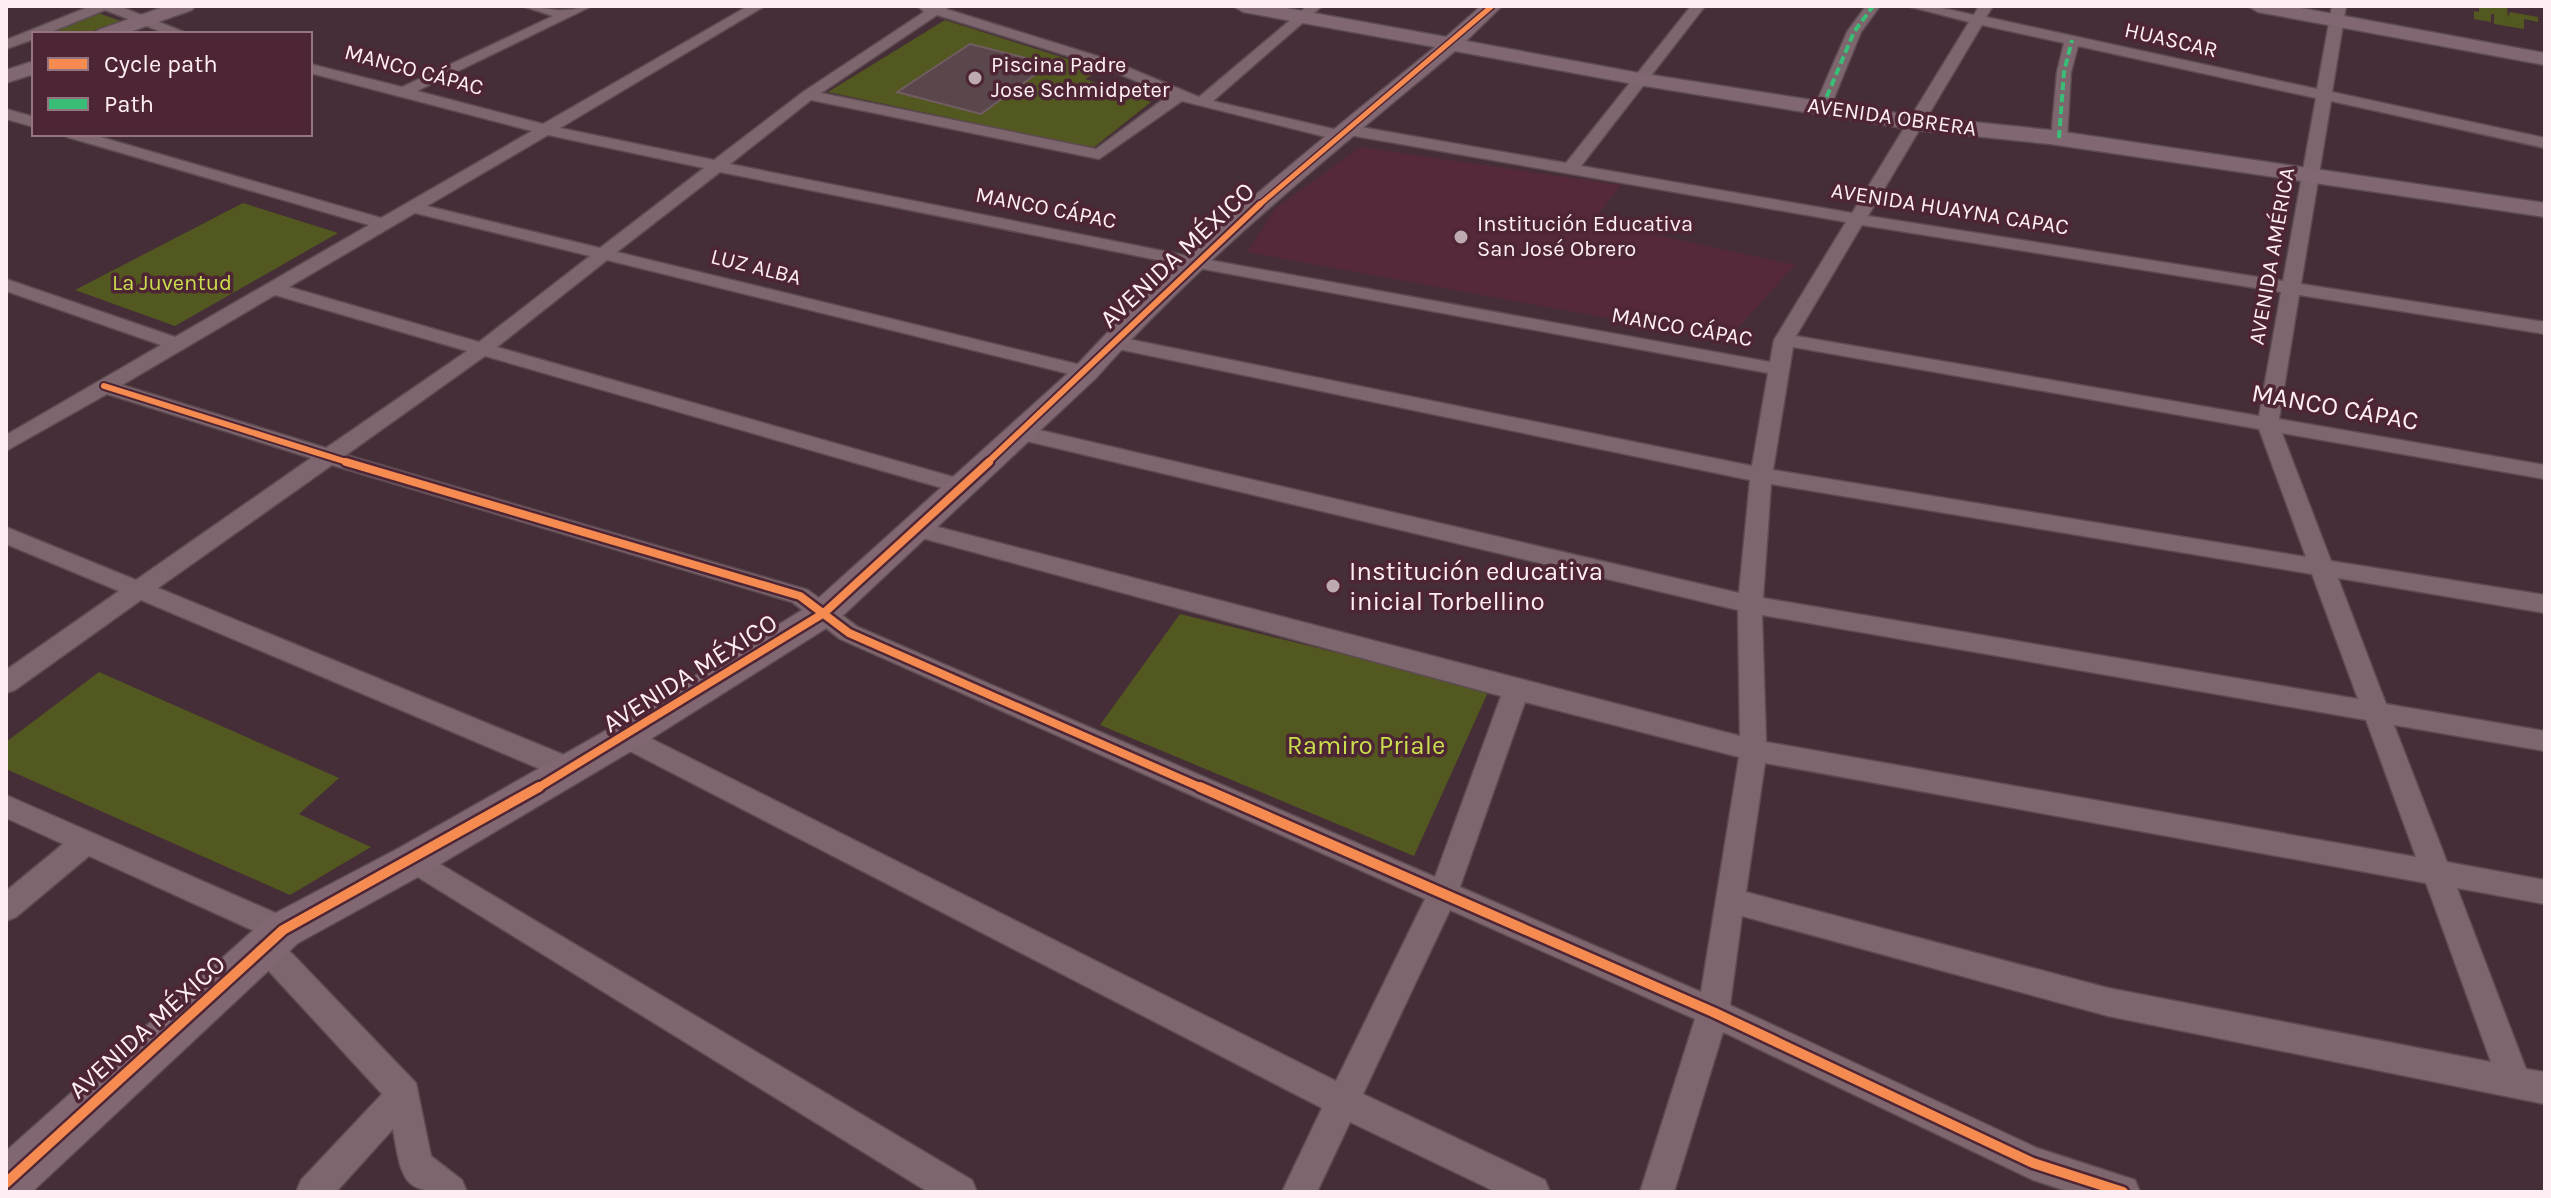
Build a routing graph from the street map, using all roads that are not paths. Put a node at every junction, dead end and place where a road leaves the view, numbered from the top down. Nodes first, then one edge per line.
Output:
1 (105, 6) edge
2 (185, 6) edge
3 (203, 6) edge
4 (529, 6) edge
5 (585, 6) edge
6 (758, 6) edge
7 (1243, 6) edge
8 (1492, 6) edge
9 (1698, 6) edge
10 (1873, 6) edge
11 (1914, 6) edge
12 (2258, 6) edge
13 (933, 7) edge
14 (1308, 12) edge
15 (1982, 12) edge
16 (2338, 14) edge
17 (566, 15) junction
18 (148, 23) junction
19 (39, 32) edge
20 (113, 32) edge
21 (130, 32) edge
22 (176, 32) edge
23 (32, 35) edge
24 (2072, 40) junction
25 (6, 45) edge
26 (1450, 45) junction
27 (2545, 59) edge
28 (32, 60) edge
29 (32, 68) edge
30 (6, 69) edge
31 (312, 69) edge
32 (6, 77) edge
33 (1639, 79) junction
34 (404, 92) junction
35 (1181, 94) junction
36 (808, 95) junction
37 (2324, 97) junction
38 (1201, 103) junction
39 (1822, 108) junction
40 (6, 114) edge
41 (32, 121) edge
42 (1915, 123) junction
43 (543, 129) junction
44 (1345, 133) junction
45 (80, 136) edge
46 (2059, 138) junction
47 (2545, 143) edge
48 (717, 166) junction
49 (1569, 170) junction
50 (2310, 177) junction
51 (414, 208) junction
52 (2545, 210) edge
53 (1857, 219) junction
54 (383, 224) junction
55 (605, 254) junction
56 (1198, 263) junction
57 (6, 285) edge
58 (2291, 288) junction
59 (274, 289) junction
60 (2545, 328) edge
61 (1784, 340) junction
62 (1113, 342) junction
63 (177, 344) junction
64 (482, 349) junction
65 (1777, 369) junction
66 (1086, 372) junction
67 (104, 386) junction
68 (2268, 424) junction
69 (1018, 432) junction
70 (6, 444) edge
71 (327, 456) junction
72 (2545, 472) edge
73 (1761, 475) junction
74 (963, 487) junction
75 (915, 529) junction
76 (6, 535) edge
77 (2322, 567) junction
78 (140, 589) junction
79 (2495, 596) junction
80 (1750, 604) junction
81 (2545, 604) edge
82 (824, 613) junction
83 (2545, 623) edge
84 (6, 683) edge
85 (1516, 690) junction
86 (2376, 711) junction
87 (625, 737) junction
88 (2545, 741) edge
89 (1753, 750) junction
90 (569, 769) junction
91 (6, 806) edge
92 (86, 842) junction
93 (413, 860) junction
94 (2436, 871) junction
95 (2545, 892) edge
96 (1443, 893) junction
97 (1729, 900) junction
98 (6, 908) edge
99 (274, 938) junction
100 (1713, 1012) junction
101 (2514, 1080) junction
102 (2545, 1088) edge
103 (404, 1094) junction
104 (1344, 1102) junction
105 (6, 1183) edge
106 (313, 1192) edge
107 (450, 1192) edge
108 (960, 1192) edge
109 (1299, 1192) edge
110 (1533, 1192) edge
111 (1657, 1192) edge
112 (2123, 1192) edge

1 - 18 street
1 - 19 street
2 - 18 street
3 - 18 street
4 - 17 street
5 - 17 street
6 - 43 street
7 - 14 street, AVENIDA OBRERA
8 - 26 street, AVENIDA MÉXICO
9 - 33 street
10 - 39 street
11 - 15 street, HUASCAR
12 - 16 street
13 - 35 street, AVENIDA HUAYNA CAPAC
13 - 36 street
14 - 26 street, AVENIDA OBRERA
14 - 38 street
15 - 24 street, HUASCAR
15 - 42 street
16 - 27 street
16 - 37 street, AVENIDA AMÉRICA
17 - 34 street
18 - 20 street
18 - 21 street
18 - 22 street
23 - 25 street
24 - 37 street, HUASCAR
24 - 46 street
26 - 33 street, AVENIDA OBRERA
26 - 44 street, AVENIDA MÉXICO
28 - 30 street
29 - 32 street
31 - 34 street, MANCO CÁPAC
33 - 39 street, AVENIDA OBRERA
33 - 49 street
34 - 43 street, MANCO CÁPAC
35 - 36 street
35 - 38 street, AVENIDA HUAYNA CAPAC
36 - 48 street
37 - 47 street
37 - 50 street, AVENIDA AMÉRICA
38 - 44 street, AVENIDA HUAYNA CAPAC
39 - 42 street, AVENIDA OBRERA
40 - 41 street
42 - 46 street, AVENIDA OBRERA
42 - 53 street
43 - 48 street, MANCO CÁPAC
43 - 51 street
44 - 49 street, AVENIDA HUAYNA CAPAC
44 - 56 street, AVENIDA MÉXICO
45 - 54 street
46 - 50 street, AVENIDA OBRERA
48 - 55 street
48 - 56 street, MANCO CÁPAC
49 - 53 street, AVENIDA HUAYNA CAPAC
50 - 52 street, AVENIDA OBRERA
50 - 58 street, AVENIDA AMÉRICA
51 - 54 street
51 - 55 street, LUZ ALBA
53 - 58 street, AVENIDA HUAYNA CAPAC
53 - 61 street
54 - 59 street
55 - 64 street
55 - 66 street, LUZ ALBA
56 - 62 street, AVENIDA MÉXICO
56 - 65 street, MANCO CÁPAC
57 - 63 street
58 - 60 street, AVENIDA HUAYNA CAPAC
58 - 68 street, AVENIDA AMÉRICA
59 - 63 street
59 - 64 street
61 - 65 street
61 - 68 street, MANCO CÁPAC
62 - 66 street, AVENIDA MÉXICO
62 - 73 street
63 - 67 street
64 - 71 street
64 - 74 street
65 - 73 street
66 - 69 street, AVENIDA MÉXICO
67 - 70 street
67 - 71 street
68 - 72 street, MANCO CÁPAC
68 - 77 street
69 - 74 street, AVENIDA MÉXICO
69 - 80 street
71 - 78 street
71 - 82 street
73 - 77 street
73 - 80 street
74 - 75 street, AVENIDA MÉXICO
75 - 82 street, AVENIDA MÉXICO
75 - 85 street
76 - 78 street
77 - 79 street
77 - 86 street
78 - 84 street
78 - 90 street
79 - 81 street
79 - 83 street
80 - 86 street
80 - 89 street
82 - 87 street, AVENIDA MÉXICO
82 - 96 street
85 - 89 street
85 - 96 street
86 - 88 street
86 - 94 street
87 - 90 street, AVENIDA MÉXICO
87 - 104 street
89 - 94 street
89 - 97 street
90 - 93 street, AVENIDA MÉXICO
91 - 92 street
92 - 98 street
92 - 99 street
93 - 99 street, AVENIDA MÉXICO
93 - 108 street
94 - 95 street
94 - 101 street
96 - 100 street
96 - 104 street
97 - 100 street
97 - 101 street
99 - 103 street
99 - 105 street, AVENIDA MÉXICO
100 - 111 street
100 - 112 street
101 - 102 street
103 - 106 street
103 - 107 street
104 - 109 street
104 - 110 street

